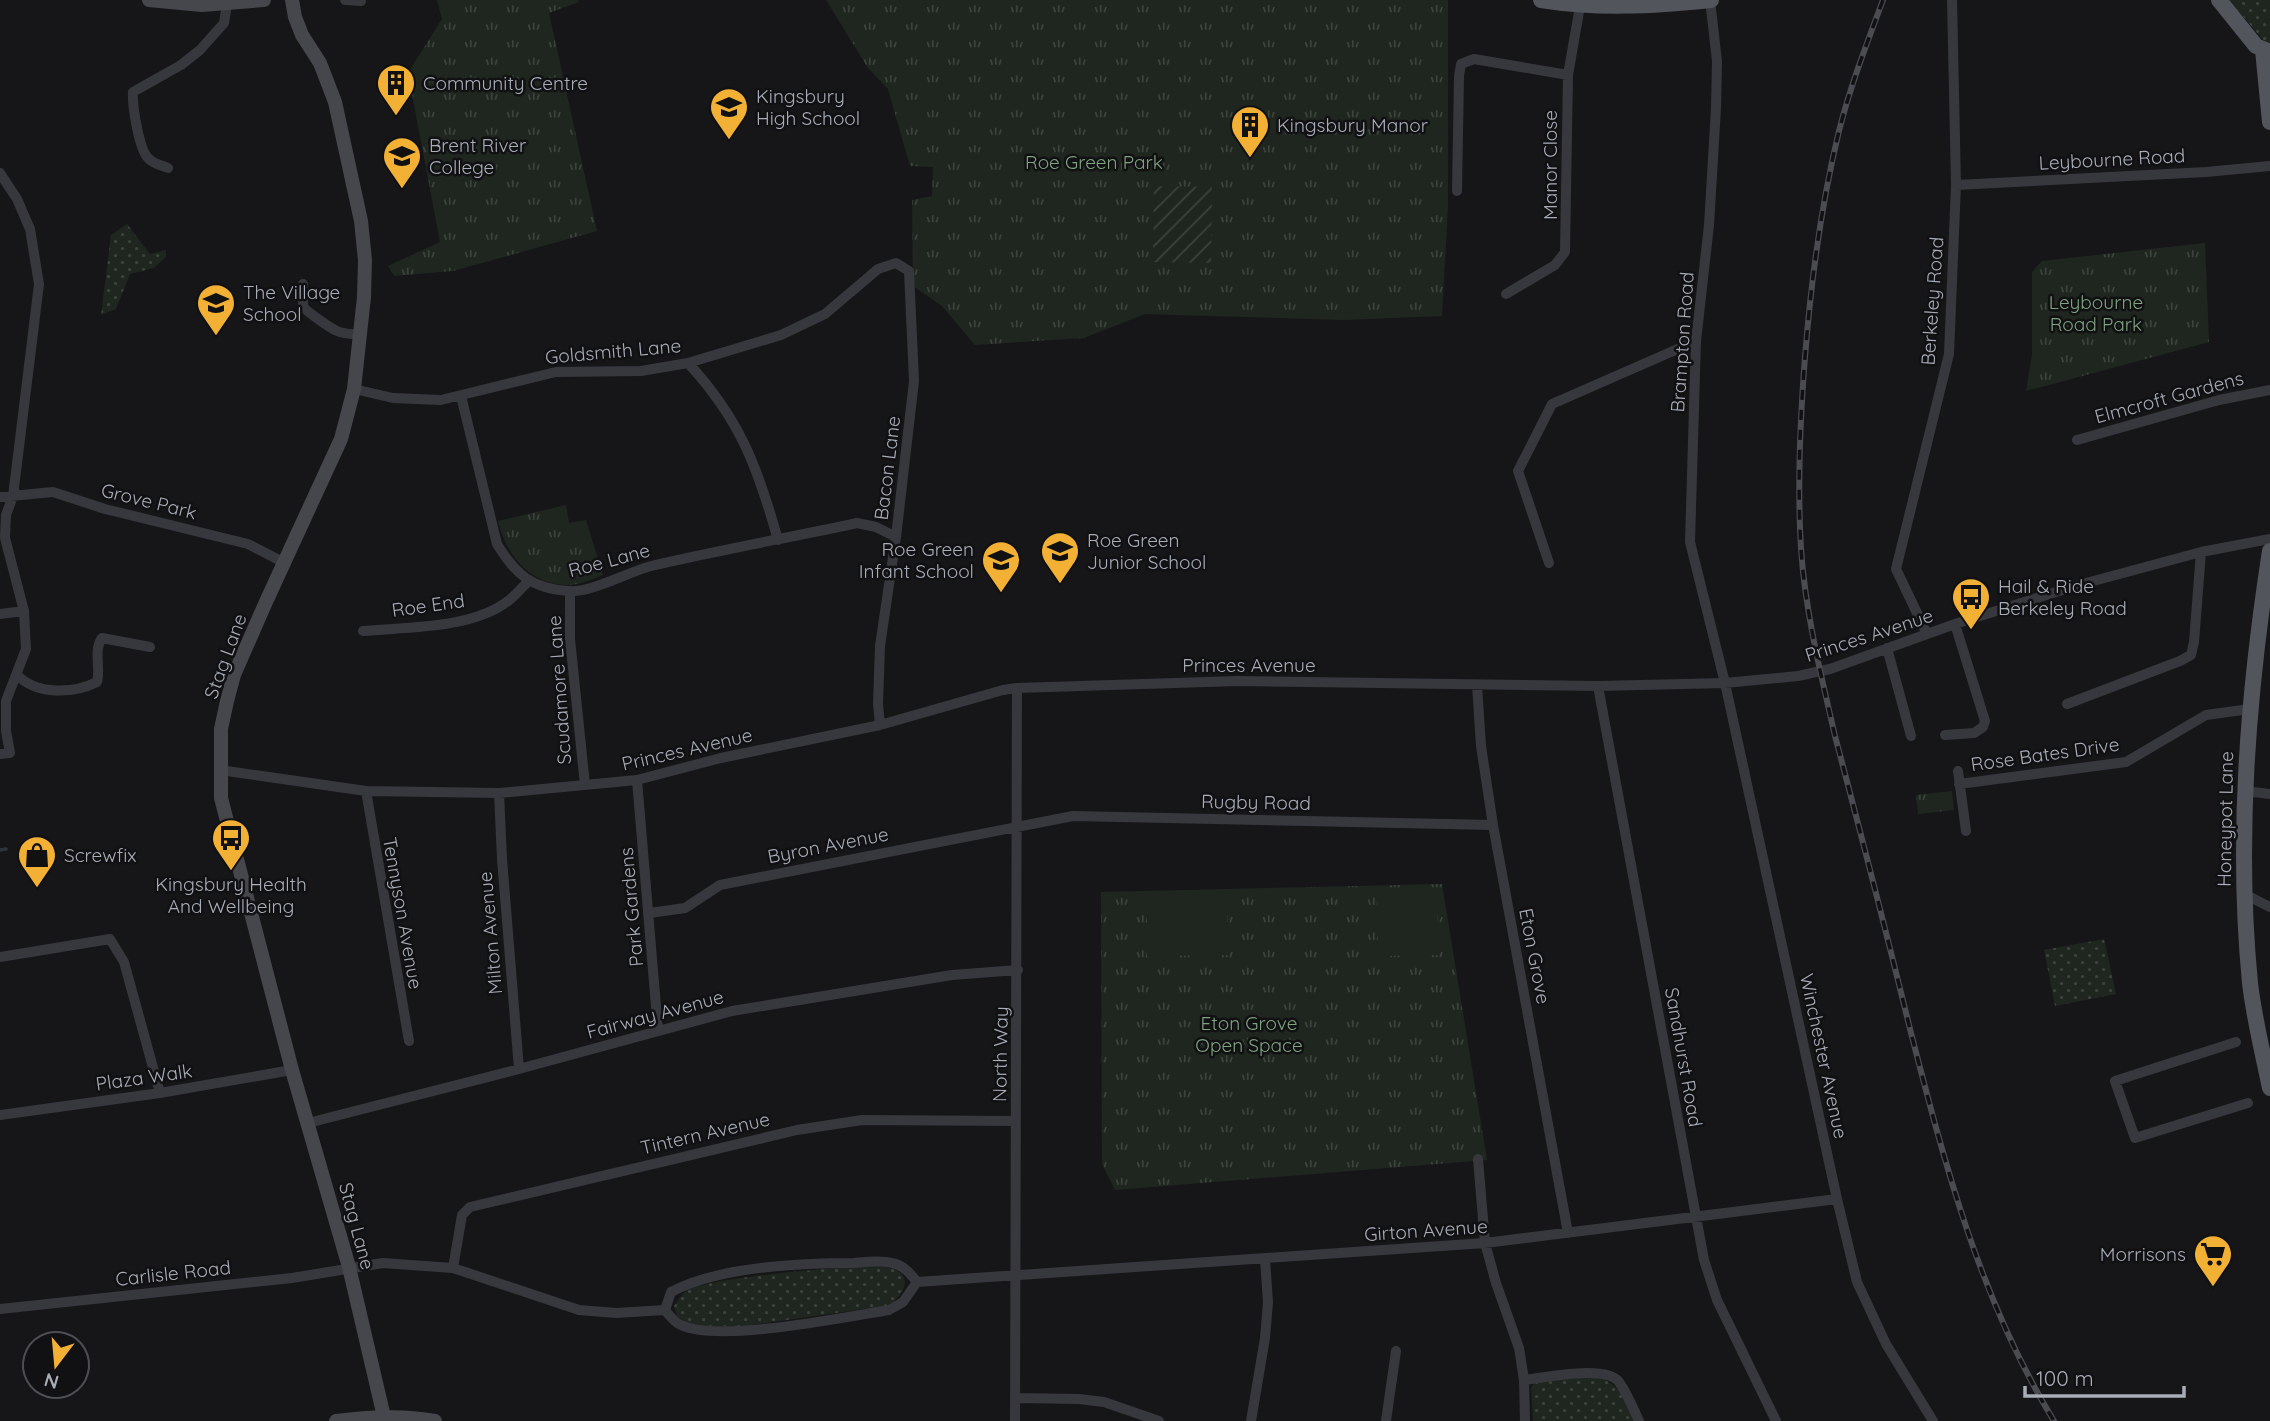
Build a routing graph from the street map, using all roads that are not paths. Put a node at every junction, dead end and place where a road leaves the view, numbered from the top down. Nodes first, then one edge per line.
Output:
1 (149, 0) edge
2 (264, 0) edge
3 (292, 0) edge
4 (345, 0) edge
5 (1541, 0) edge
6 (1710, 0) edge
7 (1952, 0) edge
8 (2219, 0) edge
9 (361, 1) edge
10 (1685, 1) edge
11 (202, 3) edge
12 (227, 4) junction
13 (1580, 6) junction
14 (2266, 51) edge
15 (1568, 75) junction
16 (2270, 122) edge
17 (2270, 166) edge
18 (168, 168) dead end
19 (0, 173) edge
20 (1956, 185) junction
21 (1457, 191) dead end
22 (896, 263) joint
23 (303, 284) dead end
24 (1506, 294) dead end
25 (361, 335) junction
26 (1696, 341) junction
27 (688, 363) junction
28 (354, 389) junction
29 (2270, 390) edge
30 (461, 396) junction
31 (2077, 440) dead end
32 (13, 496) junction
33 (0, 497) edge
34 (896, 537) junction
35 (2270, 539) edge
36 (778, 540) junction
37 (2270, 551) edge
38 (2201, 552) junction
39 (285, 563) junction
40 (1549, 563) dead end
41 (528, 582) junction
42 (570, 592) junction
43 (24, 611) junction
44 (0, 614) edge
45 (2265, 617) edge
46 (1955, 624) junction
47 (363, 631) dead end
48 (1927, 634) junction
49 (150, 647) dead end
50 (1887, 648) junction
51 (17, 675) junction
52 (1726, 683) junction
53 (1477, 685) junction
54 (1598, 686) junction
55 (1017, 688) junction
56 (2067, 704) dead end
57 (2249, 709) junction
58 (880, 725) junction
59 (1945, 735) dead end
60 (1911, 736) dead end
61 (0, 754) edge
62 (220, 770) junction
63 (1958, 771) dead end
64 (637, 780) junction
65 (1959, 784) junction
66 (584, 785) junction
67 (366, 791) junction
68 (2245, 791) junction
69 (499, 793) junction
70 (2270, 794) edge
71 (1018, 825) junction
72 (1493, 825) junction
73 (1966, 831) dead end
74 (2244, 894) junction
75 (2270, 907) edge
76 (650, 913) junction
77 (0, 957) edge
78 (1018, 970) junction
79 (659, 1030) junction
80 (409, 1041) dead end
81 (2236, 1042) dead end
82 (519, 1069) junction
83 (2268, 1069) edge
84 (292, 1070) junction
85 (2270, 1088) edge
86 (160, 1093) junction
87 (2248, 1103) dead end
88 (0, 1115) edge
89 (1016, 1121) junction
90 (308, 1123) junction
91 (1478, 1159) dead end
92 (1837, 1199) junction
93 (1696, 1219) junction
94 (1568, 1233) junction
95 (1485, 1243) junction
96 (1265, 1259) junction
97 (349, 1267) junction
98 (453, 1268) junction
99 (1015, 1275) junction
100 (918, 1282) junction
101 (0, 1309) edge
102 (665, 1310) junction
103 (1396, 1351) dead end
104 (1524, 1380) junction
105 (1014, 1398) junction
106 (384, 1419) edge
107 (336, 1421) edge
108 (435, 1421) edge
109 (1015, 1421) edge
110 (1159, 1421) edge
111 (1251, 1421) edge
112 (1386, 1421) edge
113 (1525, 1421) edge
114 (1639, 1421) edge
115 (1776, 1421) edge
116 (1933, 1421) edge

1 - 11 street
2 - 12 street
3 - 25 street, Stag Lane
4 - 9 street
5 - 13 main road
6 - 10 main road
6 - 26 street, Brampton Road
7 - 20 street, Berkeley Road
8 - 14 main road
10 - 13 main road
11 - 12 street
12 - 18 street
13 - 15 street, Manor Close
14 - 16 main road
15 - 21 street
15 - 24 street, Manor Close
17 - 20 street, Leybourne Road
19 - 32 street
20 - 48 street, Berkeley Road
22 - 27 street, Goldsmith Lane
22 - 34 street, Bacon Lane
23 - 25 street
25 - 28 street, Stag Lane
26 - 40 street
26 - 52 street, Brampton Road
27 - 30 street, Goldsmith Lane
27 - 36 street
28 - 30 street, Goldsmith Lane
28 - 39 street, Stag Lane
29 - 31 street, Elmcroft Gardens
30 - 41 street
32 - 33 street, Grove Park
32 - 39 street, Grove Park
32 - 43 street
34 - 36 street, Roe Lane
34 - 58 street, Bacon Lane
35 - 38 street, Princes Avenue
36 - 42 street, Roe Lane
37 - 45 main road, Honeypot Lane
38 - 46 street, Princes Avenue
38 - 56 street
39 - 62 street, Stag Lane
41 - 42 street, Roe Lane
41 - 47 street, Roe End
42 - 66 street, Scudamore Lane
43 - 44 street
43 - 51 street
45 - 57 main road, Honeypot Lane
46 - 48 street, Princes Avenue
46 - 59 street
48 - 50 street, Princes Avenue
49 - 51 street
50 - 52 street, Princes Avenue
50 - 60 street
51 - 61 street
52 - 54 street, Princes Avenue
52 - 92 street, Winchester Avenue
53 - 54 street, Princes Avenue
53 - 55 street, Princes Avenue
53 - 72 street, Eton Grove
54 - 93 street, Sandhurst Road
55 - 58 street, Princes Avenue
55 - 71 street, North Way
57 - 65 street, Rose Bates Drive
57 - 68 main road, Honeypot Lane
58 - 64 street, Princes Avenue
62 - 67 street, Princes Avenue
62 - 84 street, Stag Lane
63 - 65 street, Rose Bates Drive
64 - 66 street, Princes Avenue
64 - 76 street, Park Gardens
65 - 73 street, Rose Bates Drive
66 - 69 street, Princes Avenue
67 - 69 street, Princes Avenue
67 - 80 street, Tennyson Avenue
68 - 70 street
68 - 74 main road, Honeypot Lane
69 - 82 street, Milton Avenue
71 - 72 street, Rugby Road
71 - 76 street, Byron Avenue
71 - 78 street, North Way
72 - 94 street, Eton Grove
74 - 75 street
74 - 83 main road, Honeypot Lane
76 - 79 street, Park Gardens
77 - 86 street
78 - 79 street, Fairway Avenue
78 - 89 street, North Way
79 - 82 street, Fairway Avenue
81 - 87 street
82 - 90 street, Fairway Avenue
83 - 85 main road, Honeypot Lane
84 - 86 street, Plaza Walk
84 - 90 street, Stag Lane
86 - 88 street, Plaza Walk
89 - 98 street, Tintern Avenue
89 - 99 street, North Way
90 - 97 street, Stag Lane
91 - 95 street
92 - 93 street, Girton Avenue
92 - 116 street, Winchester Avenue
93 - 94 street, Girton Avenue
93 - 115 street, Sandhurst Road
94 - 95 street, Girton Avenue
95 - 96 street, Girton Avenue
95 - 104 street
96 - 99 street, Girton Avenue
96 - 111 street
97 - 98 street, Carlisle Road
97 - 101 street, Carlisle Road
97 - 106 street, Stag Lane
98 - 102 street, Carlisle Road
99 - 100 street, Girton Avenue
99 - 105 street, North Way
100 - 102 street
100 - 102 street
103 - 112 street
104 - 113 street
104 - 114 street
105 - 109 street, North Way
105 - 110 street
106 - 107 street
106 - 108 street

